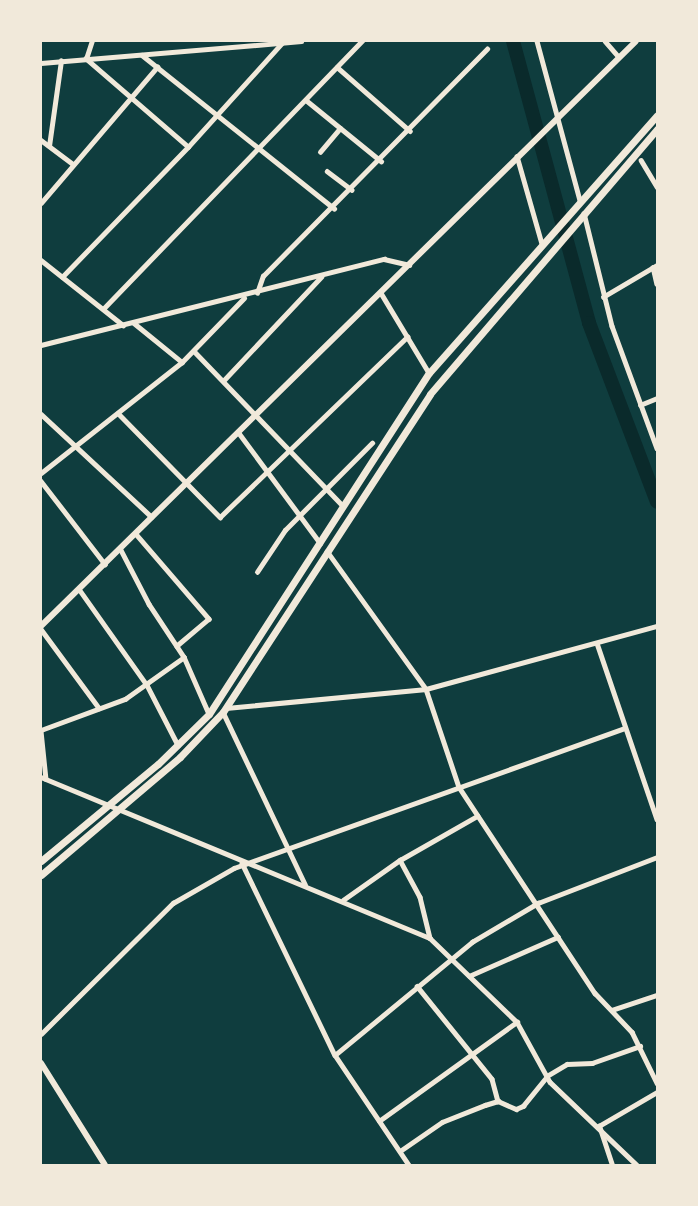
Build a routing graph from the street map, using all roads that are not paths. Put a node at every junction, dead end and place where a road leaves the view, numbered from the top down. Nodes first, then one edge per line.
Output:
1 (92, 41) edge
2 (302, 41) edge
3 (362, 41) edge
4 (537, 41) edge
5 (605, 41) edge
6 (636, 41) edge
7 (282, 43) junction
8 (487, 49) dead end
9 (142, 55) junction
10 (619, 56) junction
11 (86, 60) junction
12 (61, 61) junction
13 (41, 63) edge
14 (157, 67) junction
15 (337, 67) junction
16 (132, 98) junction
17 (306, 100) junction
18 (217, 115) junction
19 (657, 115) edge
20 (556, 116) junction
21 (340, 128) junction
22 (657, 129) edge
23 (410, 131) junction
24 (41, 140) edge
25 (49, 146) junction
26 (188, 146) junction
27 (258, 149) junction
28 (320, 152) dead end
29 (517, 156) junction
30 (640, 160) dead end
31 (381, 161) junction
32 (73, 164) junction
33 (327, 170) dead end
34 (657, 187) edge
35 (352, 190) junction
36 (580, 200) junction
37 (41, 203) edge
38 (334, 208) junction
39 (583, 212) junction
40 (542, 244) junction
41 (41, 260) edge
42 (409, 265) junction
43 (655, 266) edge
44 (62, 277) junction
45 (322, 277) junction
46 (657, 284) edge
47 (257, 293) junction
48 (381, 293) junction
49 (244, 298) junction
50 (603, 298) junction
51 (103, 309) junction
52 (134, 323) junction
53 (123, 325) junction
54 (407, 337) junction
55 (41, 346) edge
56 (194, 350) junction
57 (182, 362) junction
58 (429, 373) junction
59 (224, 381) junction
60 (657, 398) edge
61 (640, 405) junction
62 (118, 413) junction
63 (41, 414) edge
64 (256, 415) junction
65 (239, 433) junction
66 (372, 443) dead end
67 (77, 444) junction
68 (657, 448) edge
69 (290, 451) junction
70 (268, 472) junction
71 (41, 473) edge
72 (41, 481) edge
73 (187, 482) junction
74 (325, 487) junction
75 (343, 506) junction
76 (299, 514) junction
77 (152, 517) junction
78 (136, 534) junction
79 (320, 542) junction
80 (326, 549) junction
81 (121, 550) junction
82 (105, 564) junction
83 (258, 572) dead end
84 (79, 589) junction
85 (657, 626) edge
86 (41, 628) edge
87 (597, 642) junction
88 (177, 646) junction
89 (184, 656) junction
90 (147, 685) junction
91 (426, 689) junction
92 (99, 708) junction
93 (224, 710) junction
94 (209, 714) junction
95 (625, 728) junction
96 (41, 730) edge
97 (178, 745) junction
98 (44, 778) edge
99 (459, 787) junction
100 (108, 807) junction
101 (117, 811) junction
102 (477, 816) junction
103 (657, 818) edge
104 (290, 849) junction
105 (657, 856) edge
106 (400, 860) junction
107 (41, 861) edge
108 (242, 863) junction
109 (41, 874) edge
110 (305, 884) junction
111 (343, 900) junction
112 (538, 903) junction
113 (558, 937) junction
114 (430, 938) junction
115 (449, 959) junction
116 (469, 976) junction
117 (417, 986) junction
118 (657, 995) edge
119 (612, 1010) junction
120 (517, 1022) junction
121 (41, 1034) edge
122 (640, 1046) junction
123 (473, 1053) junction
124 (335, 1055) junction
125 (41, 1063) edge
126 (547, 1076) junction
127 (657, 1083) edge
128 (657, 1092) edge
129 (498, 1101) junction
130 (379, 1121) junction
131 (599, 1126) junction
132 (400, 1151) junction
133 (105, 1165) edge
134 (410, 1165) edge
135 (612, 1165) edge
136 (637, 1165) edge

1 - 11 street
2 - 7 street
3 - 15 street
4 - 20 street
5 - 10 street
6 - 10 main road
7 - 9 street
7 - 18 street
8 - 23 street
9 - 11 street
9 - 14 street
10 - 20 main road
11 - 12 street
11 - 16 street
12 - 13 street
12 - 25 street
14 - 16 street
14 - 18 street
15 - 17 street
15 - 23 street
16 - 26 street
16 - 32 street
17 - 21 street
17 - 27 street
18 - 26 street
18 - 27 street
19 - 36 highway
20 - 29 main road
20 - 36 street
21 - 28 street
21 - 31 street
22 - 39 highway
23 - 31 street
24 - 25 street
25 - 32 street
26 - 44 street
27 - 38 street
27 - 51 street
29 - 40 street
29 - 42 main road
30 - 34 street
31 - 35 street
32 - 37 street
33 - 35 street
35 - 38 street
36 - 40 highway
38 - 47 street
39 - 50 street
39 - 80 highway
40 - 58 highway
41 - 44 street
42 - 45 street
42 - 48 main road
43 - 46 street
43 - 50 street
44 - 51 street
45 - 47 street
45 - 59 street
47 - 49 street
48 - 54 street
48 - 64 main road
49 - 52 street
49 - 56 street
50 - 61 street
51 - 53 street
52 - 53 street
52 - 57 street
53 - 55 street
54 - 58 street
54 - 69 street
56 - 57 street
56 - 59 street
57 - 62 street
58 - 75 highway
59 - 64 street
60 - 61 street
61 - 68 street
62 - 67 street
62 - 73 street
63 - 67 street
64 - 65 main road
64 - 69 street
65 - 70 street
65 - 73 main road
66 - 74 street
67 - 71 street
67 - 77 street
69 - 70 street
69 - 74 street
70 - 73 street
70 - 76 street
72 - 82 street
73 - 77 main road
74 - 75 street
74 - 76 street
75 - 79 highway
76 - 79 street
76 - 83 street
77 - 78 main road
78 - 81 main road
78 - 88 street
79 - 94 highway
80 - 91 street
80 - 93 highway
81 - 82 main road
81 - 88 street
82 - 84 main road
84 - 86 main road
84 - 90 street
85 - 87 street
86 - 92 street
87 - 91 street
87 - 95 street
88 - 89 street
89 - 90 street
89 - 94 street
90 - 92 street
90 - 97 street
91 - 93 street
91 - 99 street
92 - 96 street
93 - 101 highway
93 - 104 street
94 - 97 highway
95 - 99 street
95 - 103 street
96 - 98 street
97 - 100 highway
98 - 100 street
99 - 102 street
99 - 104 street
100 - 101 street
100 - 107 highway
101 - 108 street
101 - 109 highway
102 - 106 street
102 - 112 street
104 - 108 street
104 - 110 street
105 - 112 street
106 - 111 street
106 - 114 street
108 - 110 street
108 - 121 street
108 - 124 street
110 - 111 street
111 - 114 street
112 - 113 street
112 - 115 street
113 - 116 street
113 - 119 street
114 - 115 street
115 - 116 street
115 - 117 street
116 - 120 street
117 - 123 street
117 - 124 street
118 - 119 street
119 - 122 street
120 - 123 street
120 - 126 street
122 - 126 street
122 - 127 street
123 - 129 street
123 - 130 street
124 - 130 street
125 - 133 main road
126 - 129 street
126 - 131 street
128 - 131 street
129 - 132 street
130 - 132 street
131 - 135 street
131 - 136 street
132 - 134 street

